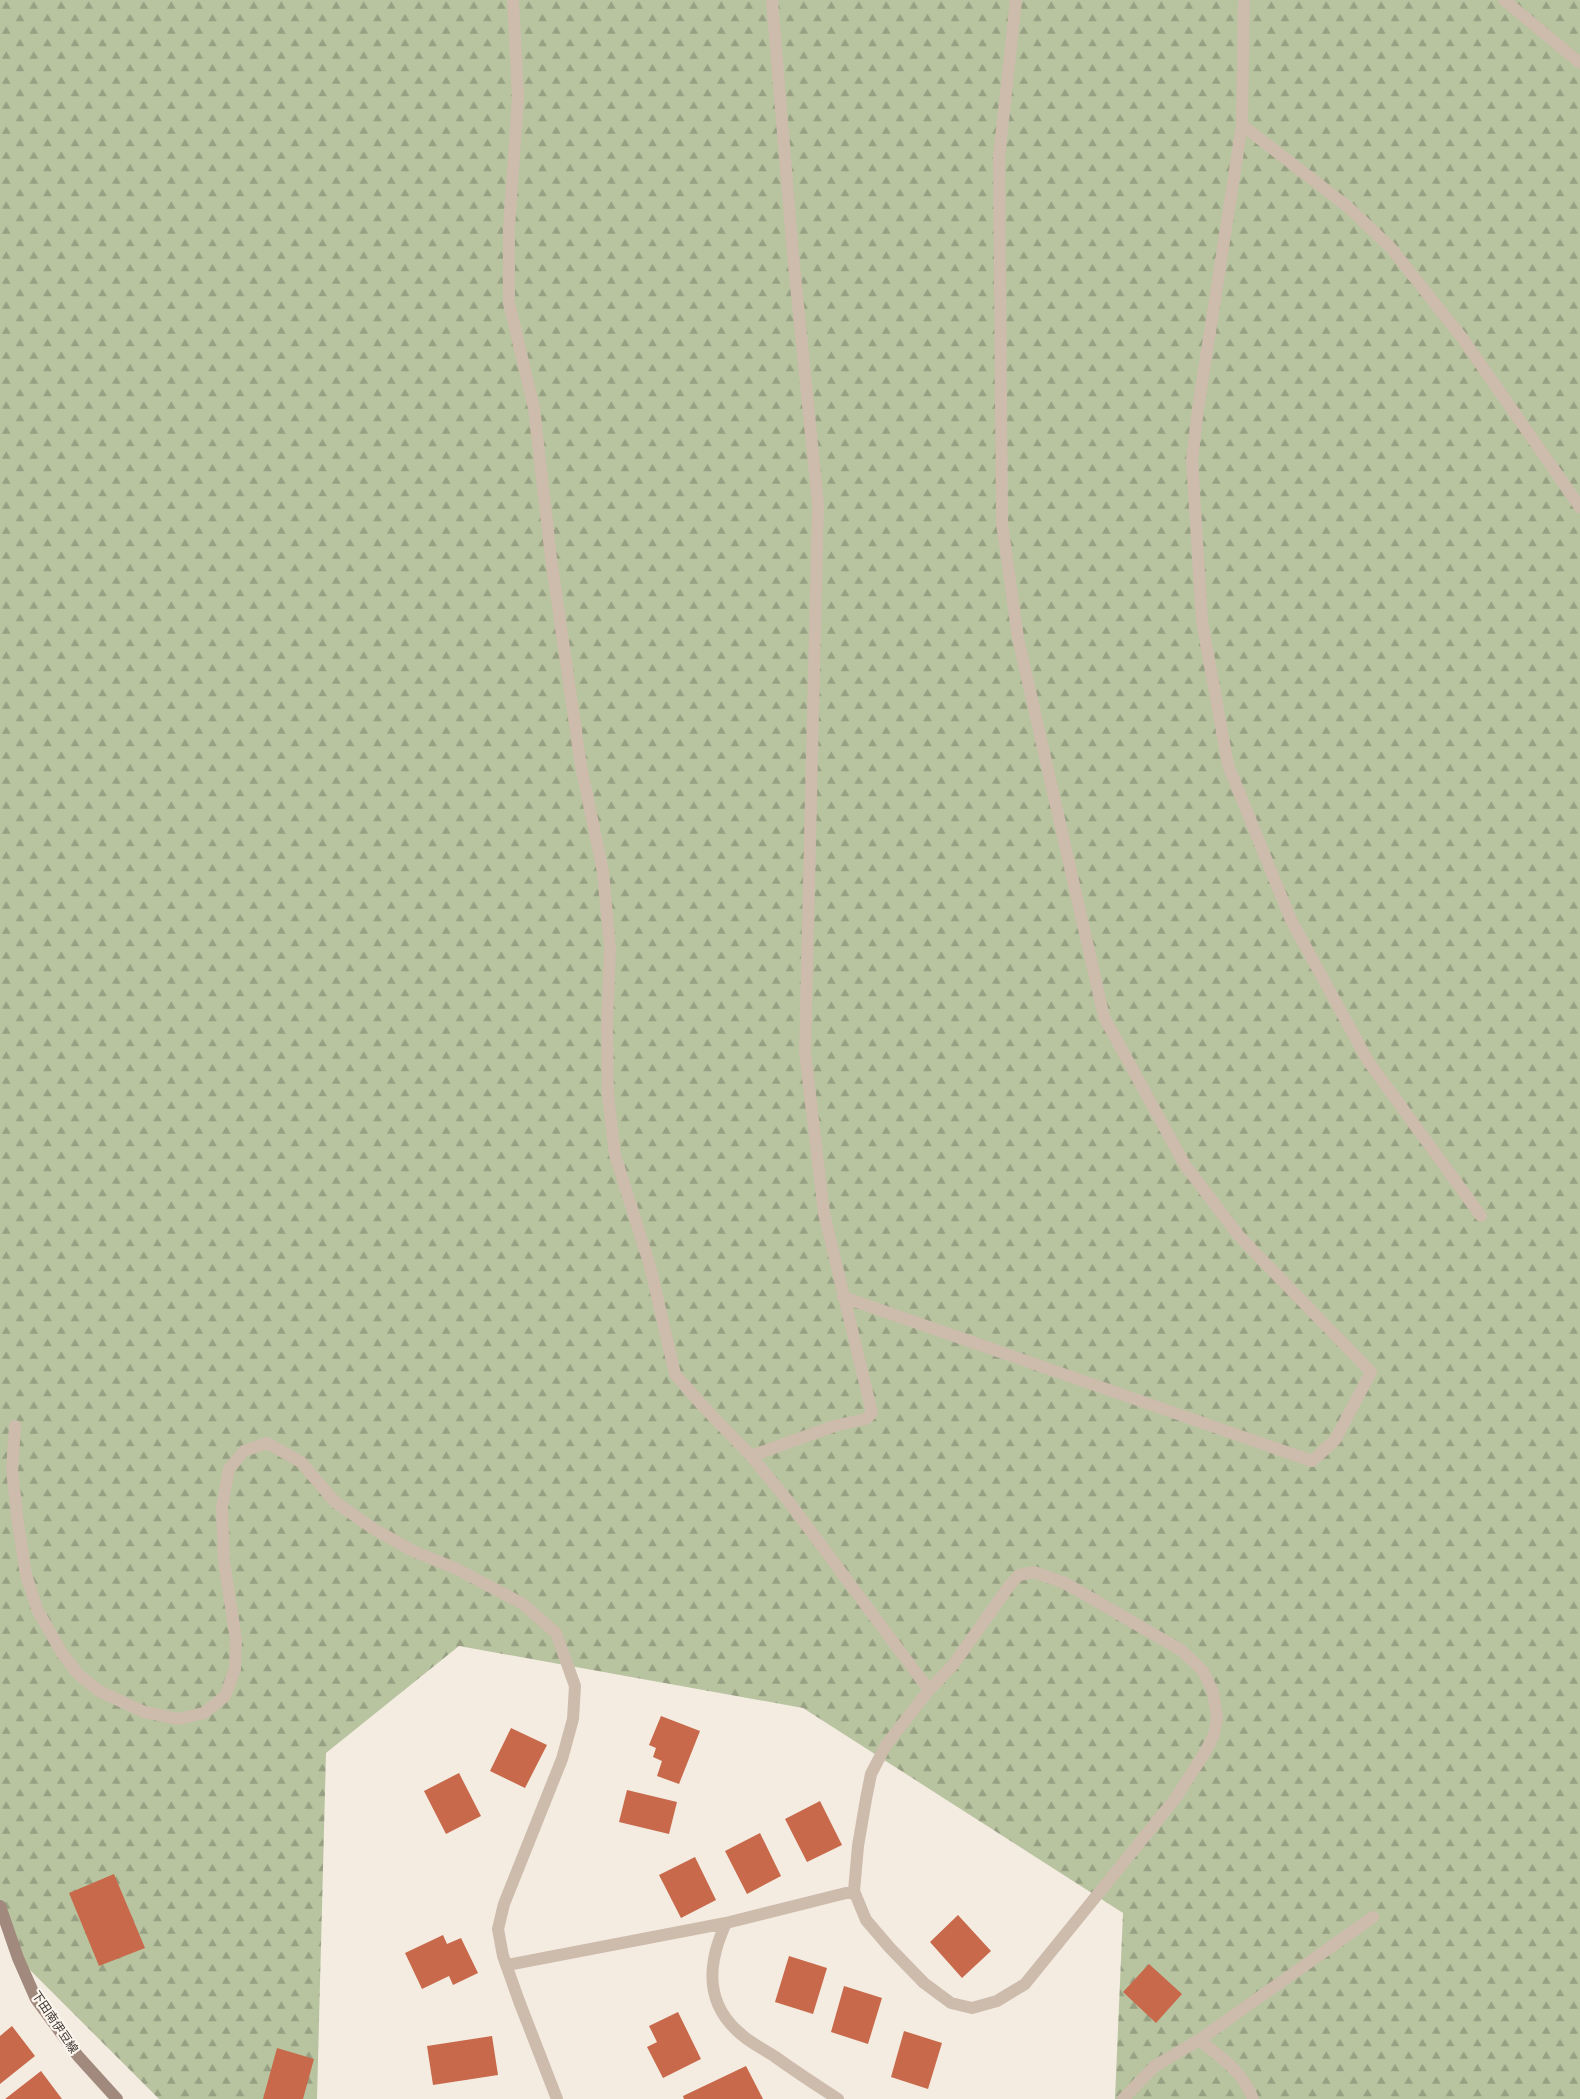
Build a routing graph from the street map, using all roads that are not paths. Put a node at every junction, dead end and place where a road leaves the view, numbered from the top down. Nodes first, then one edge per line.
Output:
1 (513, 0) edge
2 (772, 0) edge
3 (1016, 0) edge
4 (1244, 0) edge
5 (1504, 0) edge
6 (1580, 63) edge
7 (1242, 124) junction
8 (1580, 506) edge
9 (1481, 1216) dead end
10 (843, 1297) junction
11 (15, 1426) dead end
12 (751, 1456) junction
13 (929, 1690) junction
14 (854, 1891) junction
15 (0, 1906) edge
16 (1372, 1917) dead end
17 (726, 1923) junction
18 (507, 1966) junction
19 (1199, 2040) junction
20 (831, 2097) edge
21 (117, 2099) edge
22 (557, 2099) edge
23 (1123, 2099) edge
24 (1253, 2099) edge

1 - 12 street
2 - 10 street
3 - 10 street
4 - 7 street
5 - 6 street
7 - 8 street
7 - 9 street
10 - 12 street
11 - 18 street
12 - 13 street
13 - 14 street
13 - 14 street
14 - 17 street
15 - 21 main road, 下田南伊豆線
16 - 19 street
17 - 18 street
17 - 20 street
18 - 22 street
19 - 23 street
19 - 24 street

